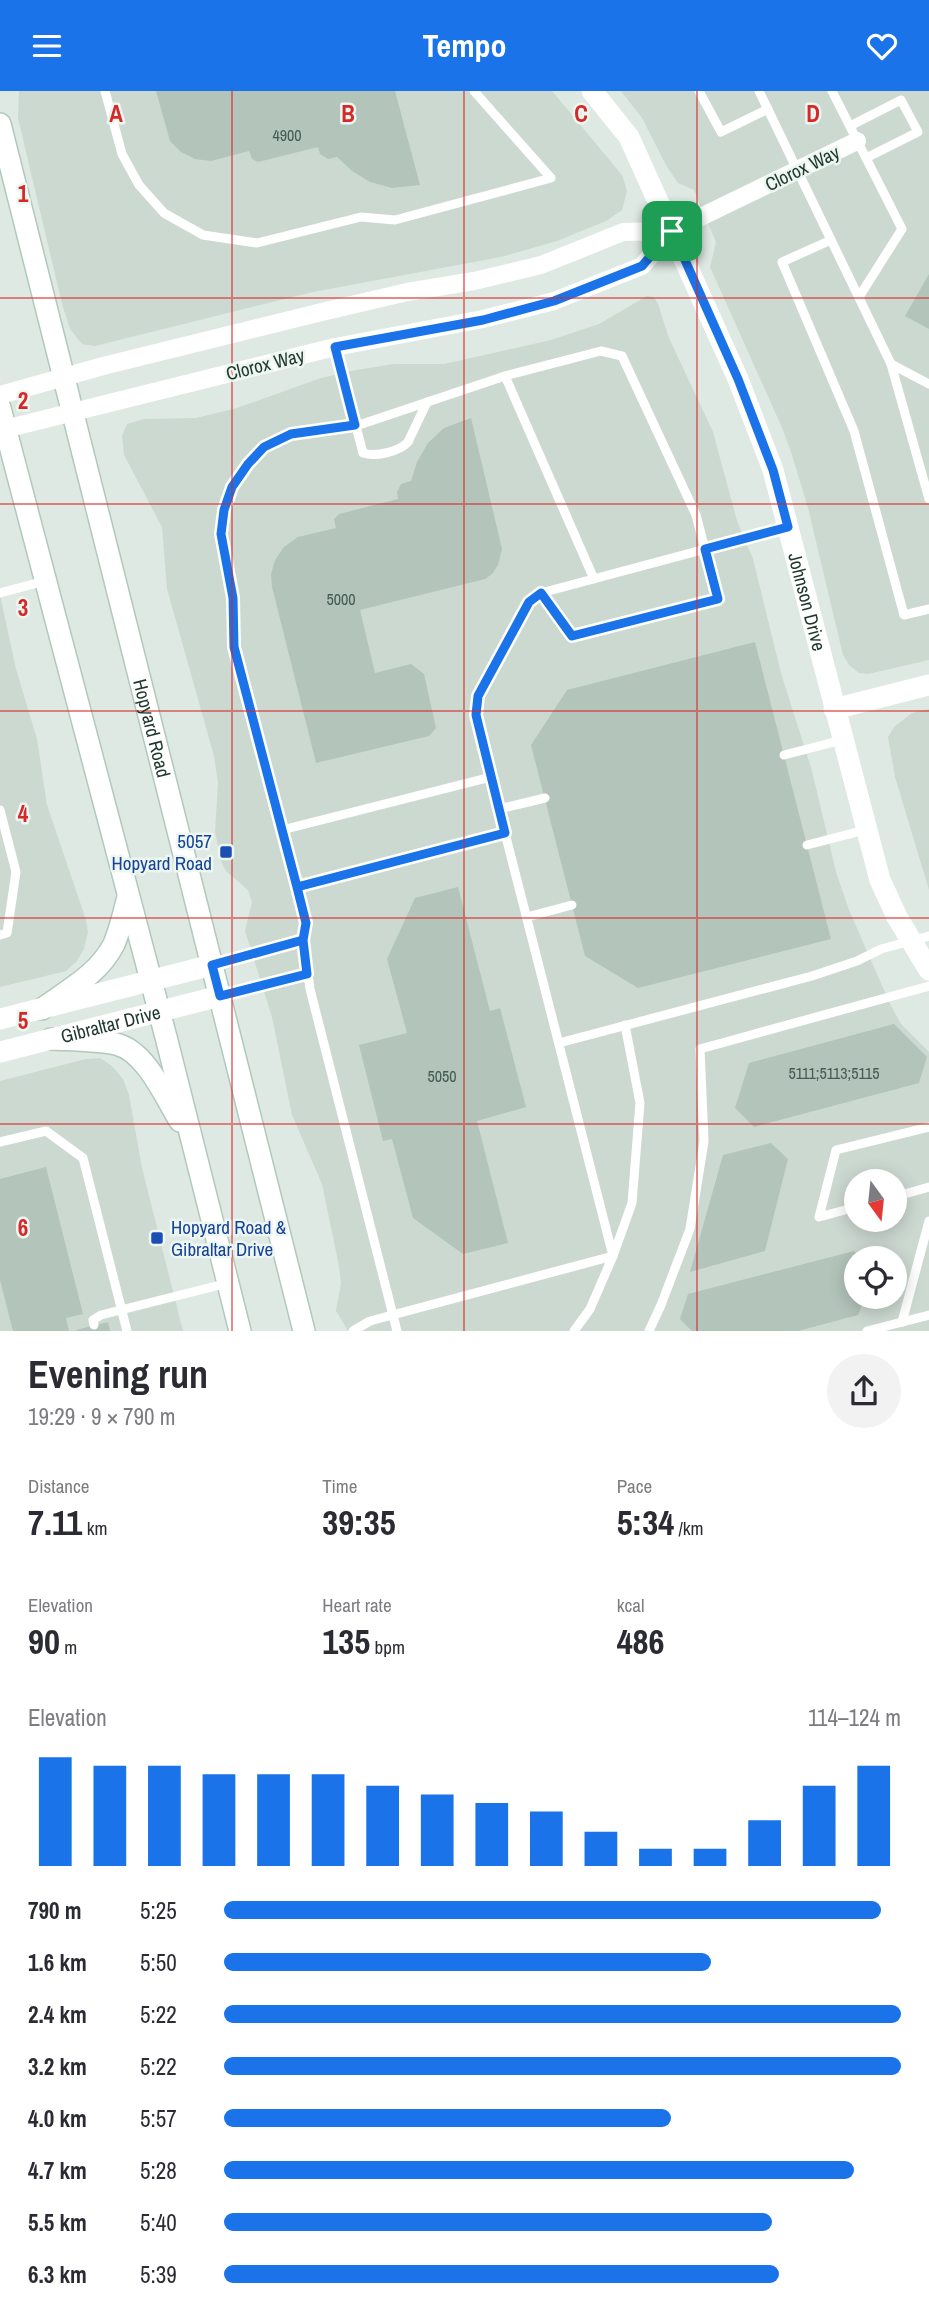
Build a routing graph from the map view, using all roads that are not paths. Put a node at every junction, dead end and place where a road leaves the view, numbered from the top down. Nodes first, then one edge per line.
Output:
1 (105, 91) edge
2 (474, 91) edge
3 (593, 91) edge
4 (699, 91) edge
5 (760, 91) edge
6 (832, 91) edge
7 (768, 109) junction
8 (0, 124) edge
9 (854, 133) junction
10 (866, 158) junction
11 (797, 170) junction
12 (672, 231) junction
13 (831, 240) junction
14 (859, 297) junction
15 (335, 347) junction
16 (891, 364) junction
17 (505, 376) junction
18 (65, 377) junction
19 (929, 384) edge
20 (0, 395) edge
21 (427, 402) junction
22 (0, 408) edge
23 (72, 411) junction
24 (355, 425) junction
25 (5, 429) junction
26 (929, 499) edge
27 (788, 527) junction
28 (705, 549) junction
29 (594, 579) junction
30 (45, 581) junction
31 (0, 593) edge
32 (541, 593) junction
33 (929, 609) edge
34 (929, 685) edge
35 (834, 709) junction
36 (842, 740) junction
37 (784, 755) dead end
38 (491, 777) junction
39 (545, 797) dead end
40 (499, 809) junction
41 (0, 810) edge
42 (282, 830) junction
43 (867, 830) junction
44 (505, 833) junction
45 (807, 845) dead end
46 (297, 887) junction
47 (128, 897) junction
48 (572, 905) dead end
49 (527, 917) junction
50 (0, 935) edge
51 (920, 939) edge
52 (303, 940) junction
53 (212, 965) junction
54 (929, 970) edge
55 (307, 974) junction
56 (151, 981) junction
57 (929, 986) edge
58 (220, 996) junction
59 (42, 1009) junction
60 (159, 1011) junction
61 (0, 1019) edge
62 (625, 1025) junction
63 (51, 1038) junction
64 (559, 1042) junction
65 (0, 1052) edge
66 (929, 1127) edge
67 (191, 1138) junction
68 (0, 1142) edge
69 (929, 1187) edge
70 (907, 1193) edge
71 (844, 1210) edge
72 (929, 1221) edge
73 (614, 1256) junction
74 (228, 1283) junction
75 (122, 1310) junction
76 (929, 1315) edge
77 (393, 1316) junction
78 (902, 1322) junction
79 (94, 1325) dead end
80 (127, 1331) edge
81 (240, 1331) edge
82 (304, 1331) edge
83 (353, 1331) edge
84 (397, 1331) edge
85 (574, 1331) edge
86 (649, 1331) edge
87 (867, 1331) edge

1 - 2 lane
3 - 12 main road, Johnson Drive
4 - 7 lane
5 - 7 lane
6 - 9 lane
7 - 11 lane
8 - 18 main road, Hopyard Road
9 - 10 lane
9 - 10 lane
9 - 11 street, Clorox Way
10 - 14 lane
11 - 12 street, Clorox Way
11 - 13 lane
12 - 15 street, Clorox Way
12 - 18 street, Clorox Way
12 - 27 main road, Johnson Drive
13 - 14 lane
13 - 33 lane
14 - 16 lane
15 - 23 street, Clorox Way
15 - 24 lane
16 - 19 lane
16 - 26 lane
17 - 21 lane
17 - 28 lane
17 - 29 lane
18 - 20 street, Clorox Way
18 - 23 main road, Hopyard Road
21 - 24 lane
21 - 24 lane
22 - 25 main road
23 - 25 street, Clorox Way
23 - 53 main road, Hopyard Road
24 - 42 lane
25 - 30 main road
27 - 28 lane
27 - 35 main road, Johnson Drive
28 - 29 lane
28 - 32 lane
29 - 32 lane
30 - 31 lane
30 - 47 main road
32 - 38 lane
34 - 35 main road
35 - 36 main road, Johnson Drive
36 - 37 lane
36 - 43 main road, Johnson Drive
38 - 40 lane
38 - 42 lane
39 - 40 lane
40 - 44 lane
41 - 50 lane
42 - 46 lane
43 - 45 lane
43 - 51 main road, Johnson Drive
44 - 46 lane
44 - 49 lane
46 - 52 lane
47 - 56 main road
47 - 59 main road
48 - 49 lane
49 - 64 lane
51 - 54 main road, Johnson Drive
51 - 62 lane
52 - 53 lane
52 - 55 lane
53 - 56 main road, Gibraltar Drive
53 - 58 main road, Hopyard Road
55 - 58 lane
55 - 77 lane
56 - 59 main road, Gibraltar Drive
56 - 60 main road
57 - 86 lane
58 - 60 main road, Gibraltar Drive
58 - 82 main road, Hopyard Road
59 - 61 main road, Gibraltar Drive
60 - 63 main road, Gibraltar Drive
60 - 67 main road
62 - 64 lane
62 - 73 lane
63 - 65 main road, Gibraltar Drive
63 - 67 main road
64 - 73 lane
66 - 71 lane
67 - 74 main road
68 - 75 lane
69 - 70 lane
72 - 78 lane
73 - 77 lane
73 - 85 lane
74 - 75 lane
74 - 81 main road
75 - 79 lane
75 - 80 lane
76 - 78 lane
77 - 83 lane
77 - 84 lane
78 - 87 lane

